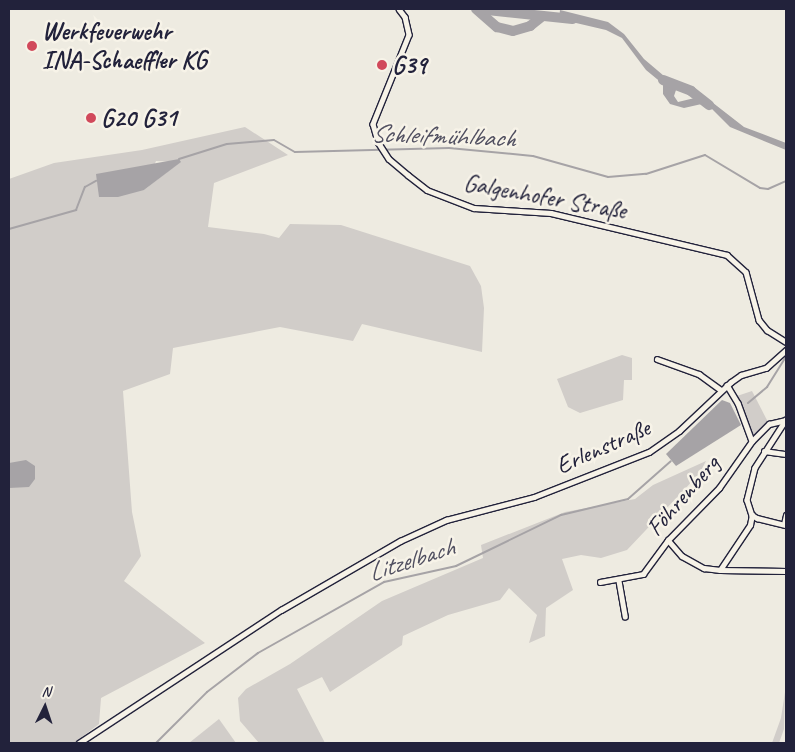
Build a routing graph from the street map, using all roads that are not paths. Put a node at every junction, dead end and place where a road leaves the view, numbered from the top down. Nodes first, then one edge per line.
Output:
1 (399, 9) edge
2 (786, 342) edge
3 (786, 350) edge
4 (657, 359) dead end
5 (727, 385) junction
6 (721, 390) junction
7 (786, 420) edge
8 (752, 441) junction
9 (764, 451) junction
10 (786, 454) edge
11 (752, 515) junction
12 (786, 515) edge
13 (785, 525) edge
14 (668, 540) junction
15 (720, 570) junction
16 (786, 571) edge
17 (619, 580) junction
18 (600, 582) dead end
19 (625, 616) dead end
20 (79, 743) edge

1 - 2 street, Galgenhofer Straße
3 - 5 street, Erlenstraße
4 - 6 street
5 - 6 street, Erlenstraße
5 - 8 street
6 - 20 street, Erlenstraße
7 - 8 street, Föhrenberg
7 - 9 street
8 - 14 street, Föhrenberg
9 - 10 street
9 - 11 street
11 - 13 street
11 - 15 street
12 - 13 street
14 - 15 street
14 - 17 street, Föhrenberg
15 - 16 street
17 - 18 street, Föhrenberg
17 - 19 street

